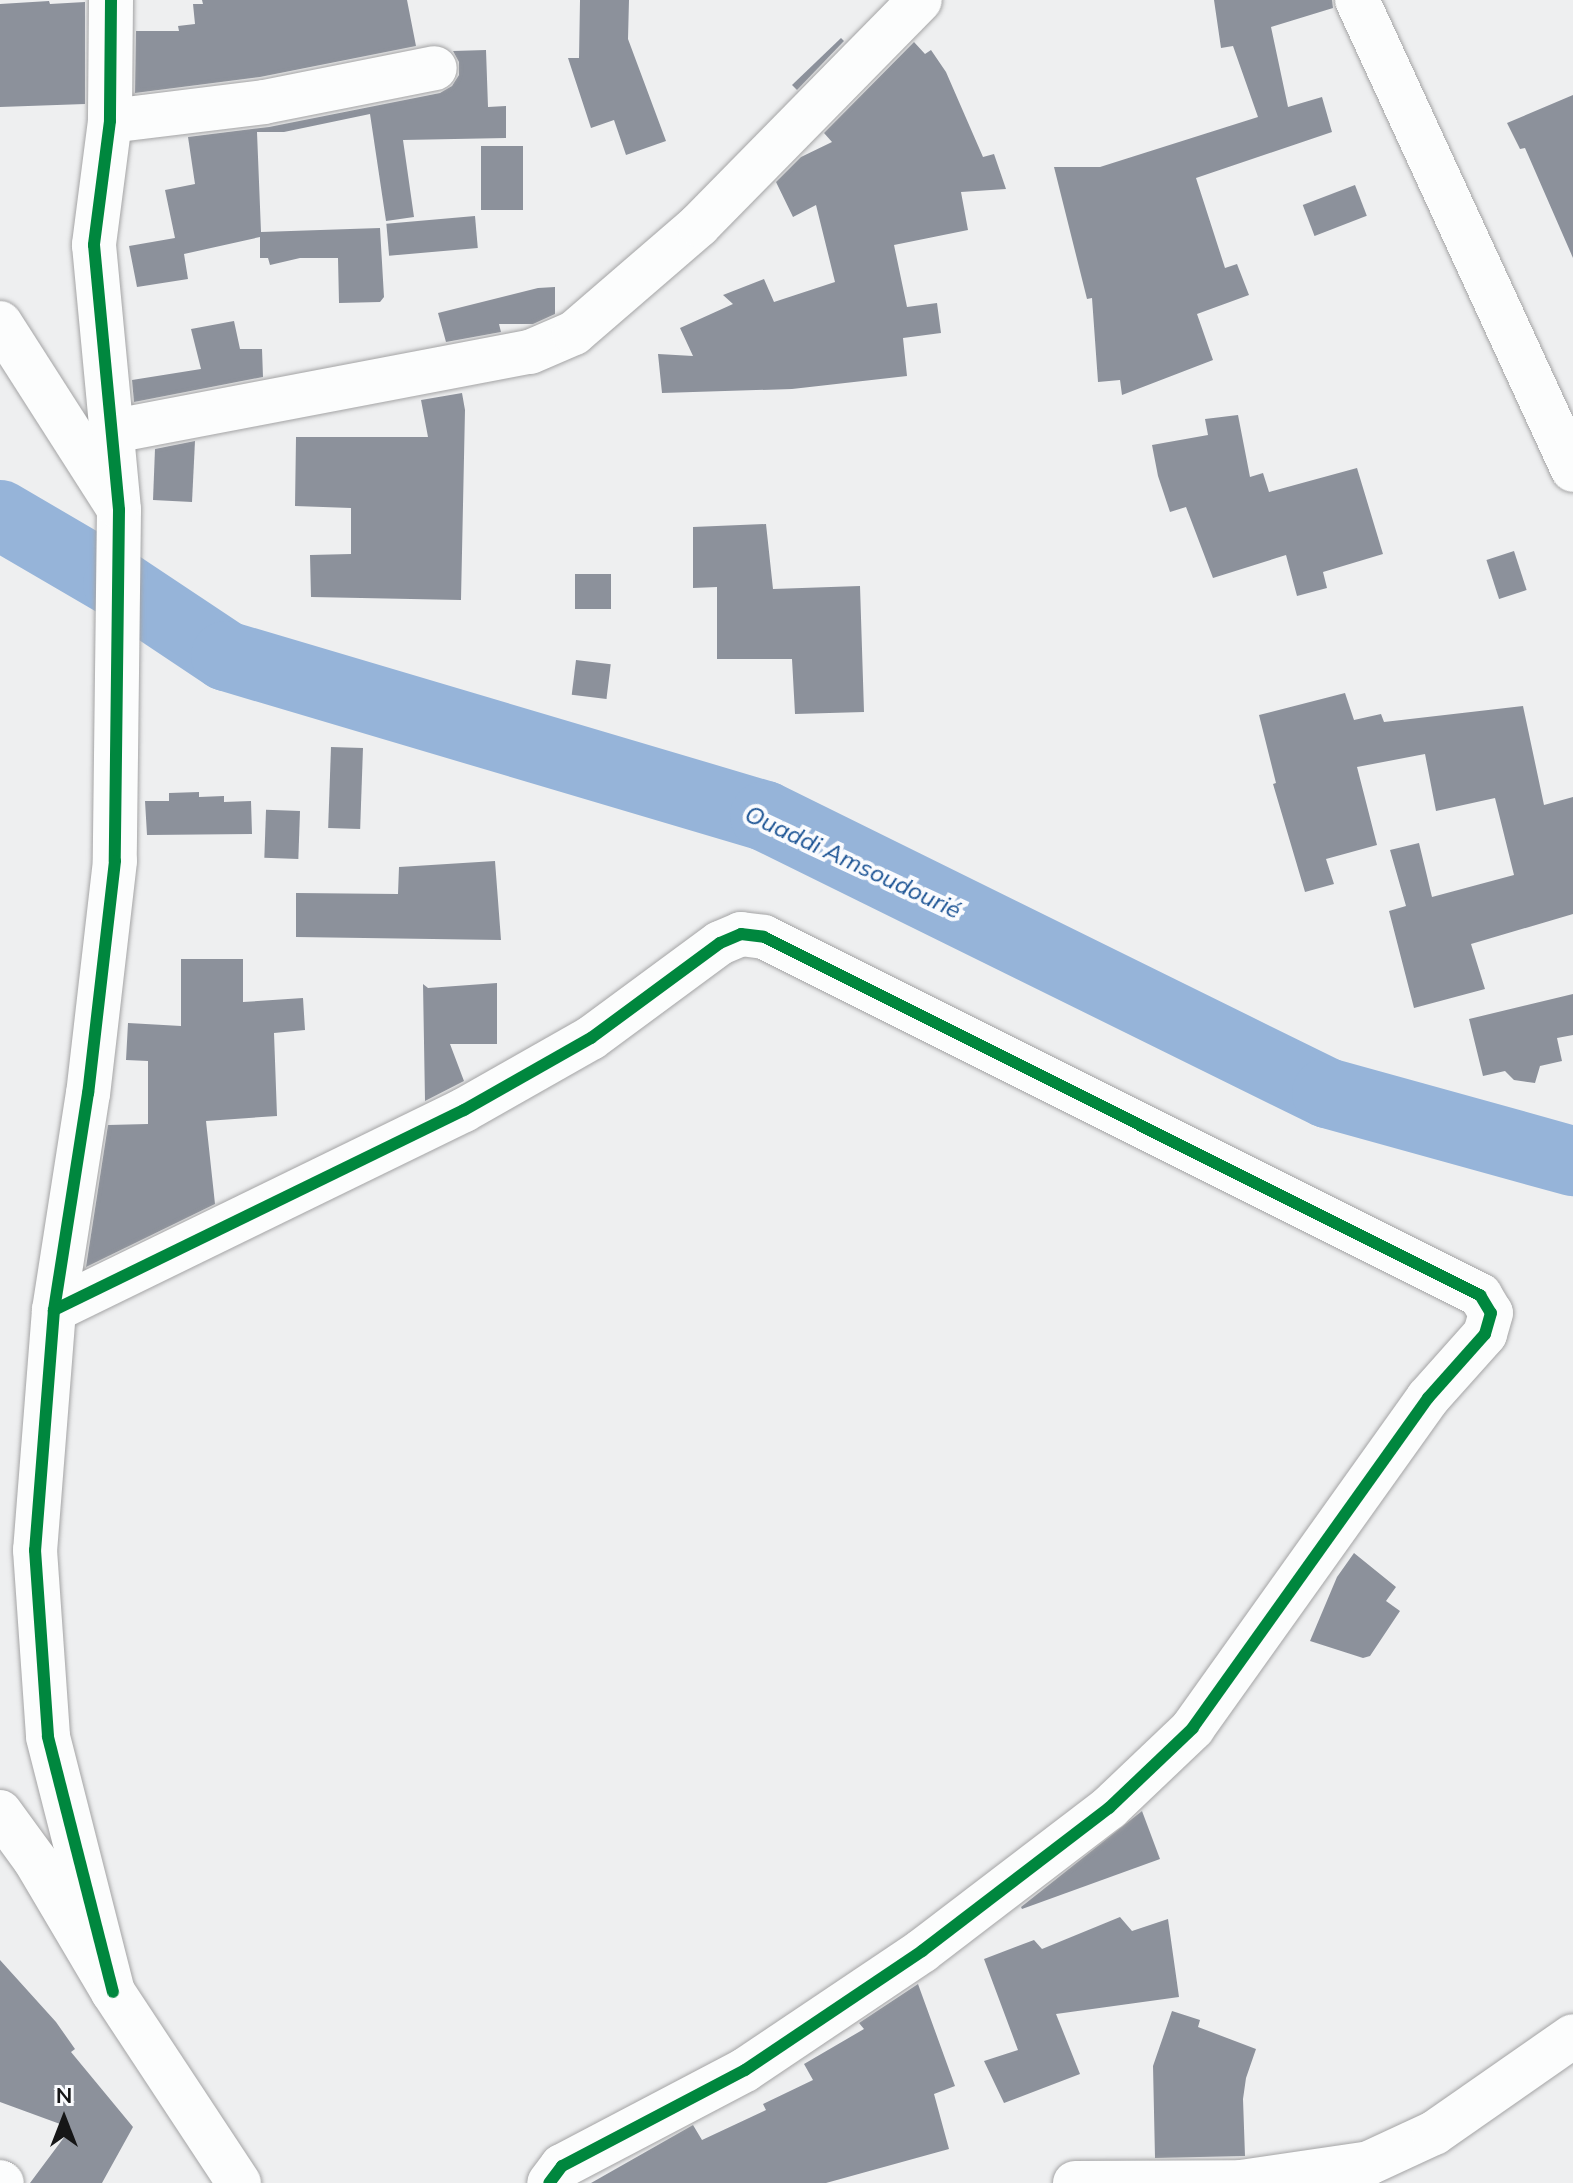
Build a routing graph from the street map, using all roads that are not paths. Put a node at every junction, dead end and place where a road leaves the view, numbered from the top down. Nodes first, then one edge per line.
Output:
1 (111, 0) edge
2 (920, 0) edge
3 (1357, 0) edge
4 (435, 68) dead end
5 (110, 121) junction
6 (0, 323) edge
7 (114, 431) junction
8 (1573, 470) edge
9 (119, 510) junction
10 (54, 1310) junction
11 (0, 1812) edge
12 (113, 1992) junction
13 (1573, 2036) edge
14 (239, 2183) edge
15 (549, 2183) edge
16 (1075, 2183) edge

1 - 5 street
2 - 7 street
3 - 8 street
4 - 5 street
5 - 7 street
6 - 9 street
7 - 9 street
9 - 10 street
10 - 12 street
10 - 15 street
11 - 12 street
12 - 14 street
13 - 16 street

